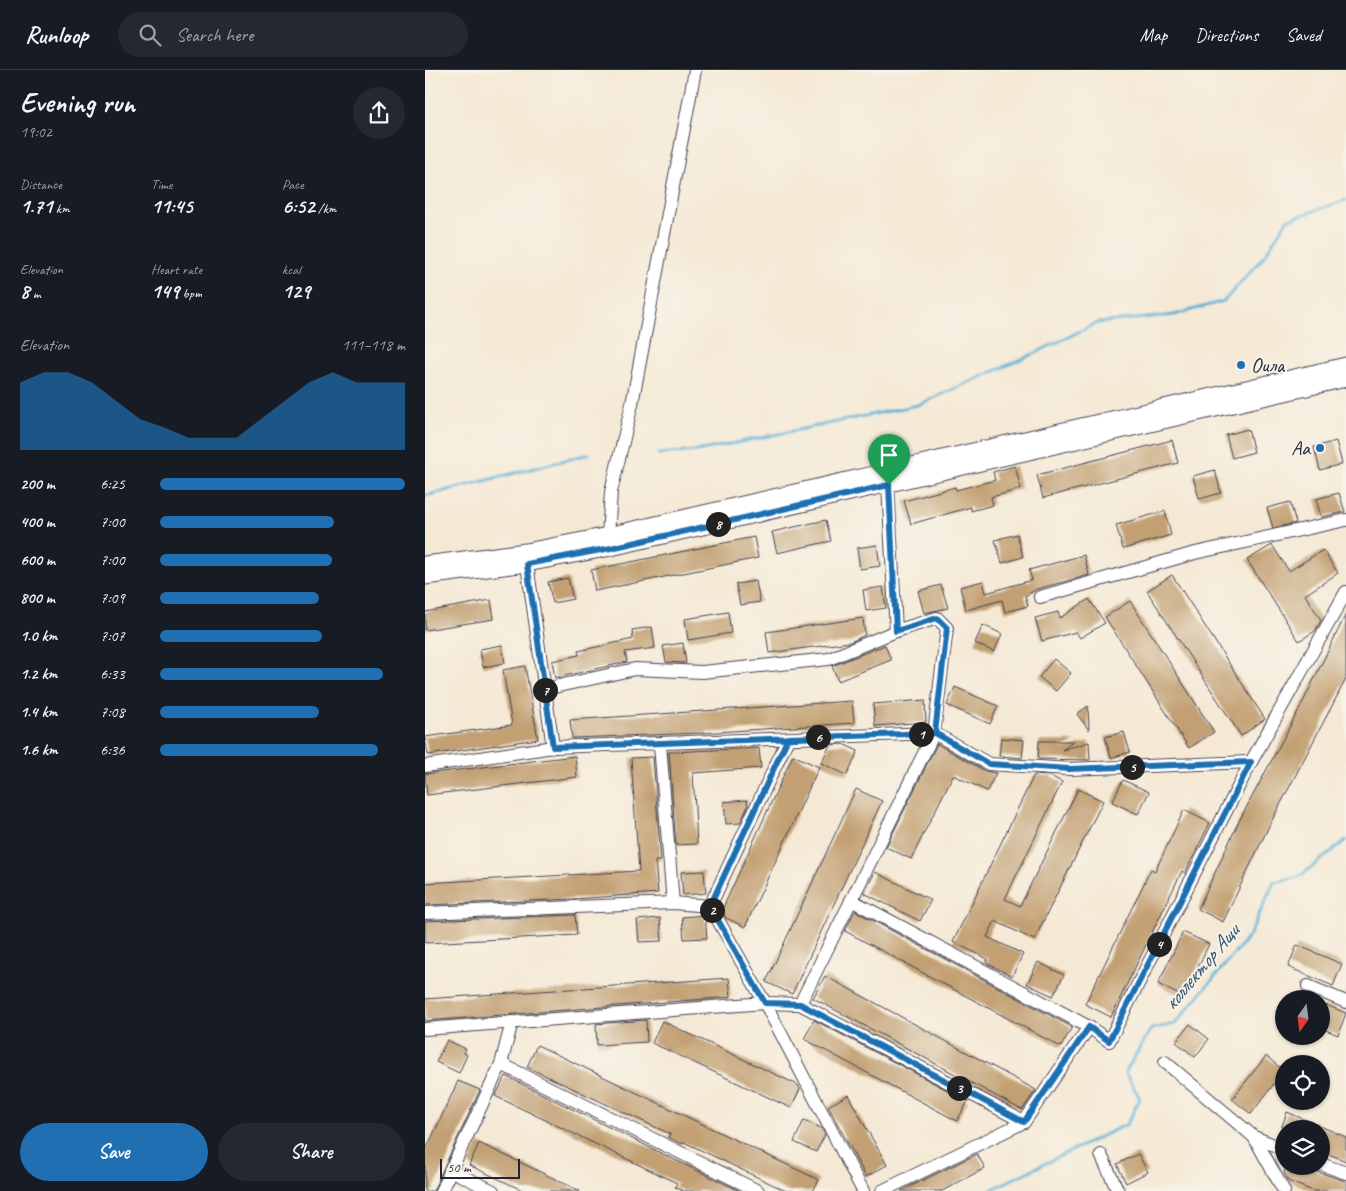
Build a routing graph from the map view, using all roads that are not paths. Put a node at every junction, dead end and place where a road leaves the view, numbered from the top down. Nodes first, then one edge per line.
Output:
1 (695, 70) edge
2 (1346, 365) edge
3 (1346, 378) edge
4 (889, 485) junction
5 (1346, 520) edge
6 (608, 535) junction
7 (425, 564) edge
8 (527, 564) junction
9 (425, 577) edge
10 (1346, 592) edge
11 (1041, 597) dead end
12 (896, 631) junction
13 (545, 689) junction
14 (935, 733) junction
15 (788, 738) junction
16 (660, 745) junction
17 (553, 747) junction
18 (1251, 762) junction
19 (425, 766) edge
20 (851, 900) junction
21 (673, 903) junction
22 (710, 906) junction
23 (425, 913) edge
24 (1308, 986) dead end
25 (1346, 1002) edge
26 (765, 1003) junction
27 (800, 1004) junction
28 (512, 1022) junction
29 (1089, 1027) junction
30 (425, 1029) edge
31 (1165, 1062) dead end
32 (501, 1064) junction
33 (1024, 1122) junction
34 (1254, 1137) junction
35 (1275, 1145) edge
36 (1101, 1156) dead end
37 (1330, 1168) edge
38 (450, 1170) junction
39 (1346, 1174) edge
40 (441, 1191) edge
41 (493, 1191) edge
42 (757, 1191) edge
43 (863, 1191) edge
44 (882, 1191) edge
45 (1118, 1191) edge
46 (1284, 1191) edge

1 - 6 street
2 - 6 main road
3 - 4 main road
4 - 8 main road
4 - 12 street
5 - 11 street
6 - 7 main road
8 - 9 main road
8 - 13 street
10 - 18 street
12 - 13 street
12 - 14 street
13 - 17 street
14 - 15 street
14 - 18 street
14 - 20 street
15 - 16 street
15 - 22 street
16 - 17 street
16 - 21 street
17 - 19 street
18 - 29 street
20 - 27 street
20 - 29 street
21 - 22 street
21 - 23 street
22 - 26 street
24 - 25 street
26 - 27 street
26 - 28 street
26 - 43 street
27 - 33 street
28 - 30 street
28 - 32 street
29 - 33 street
31 - 34 street
32 - 38 street
32 - 42 street
33 - 44 street
34 - 35 street
34 - 46 street
36 - 45 street
37 - 39 street
38 - 40 street
38 - 41 street

